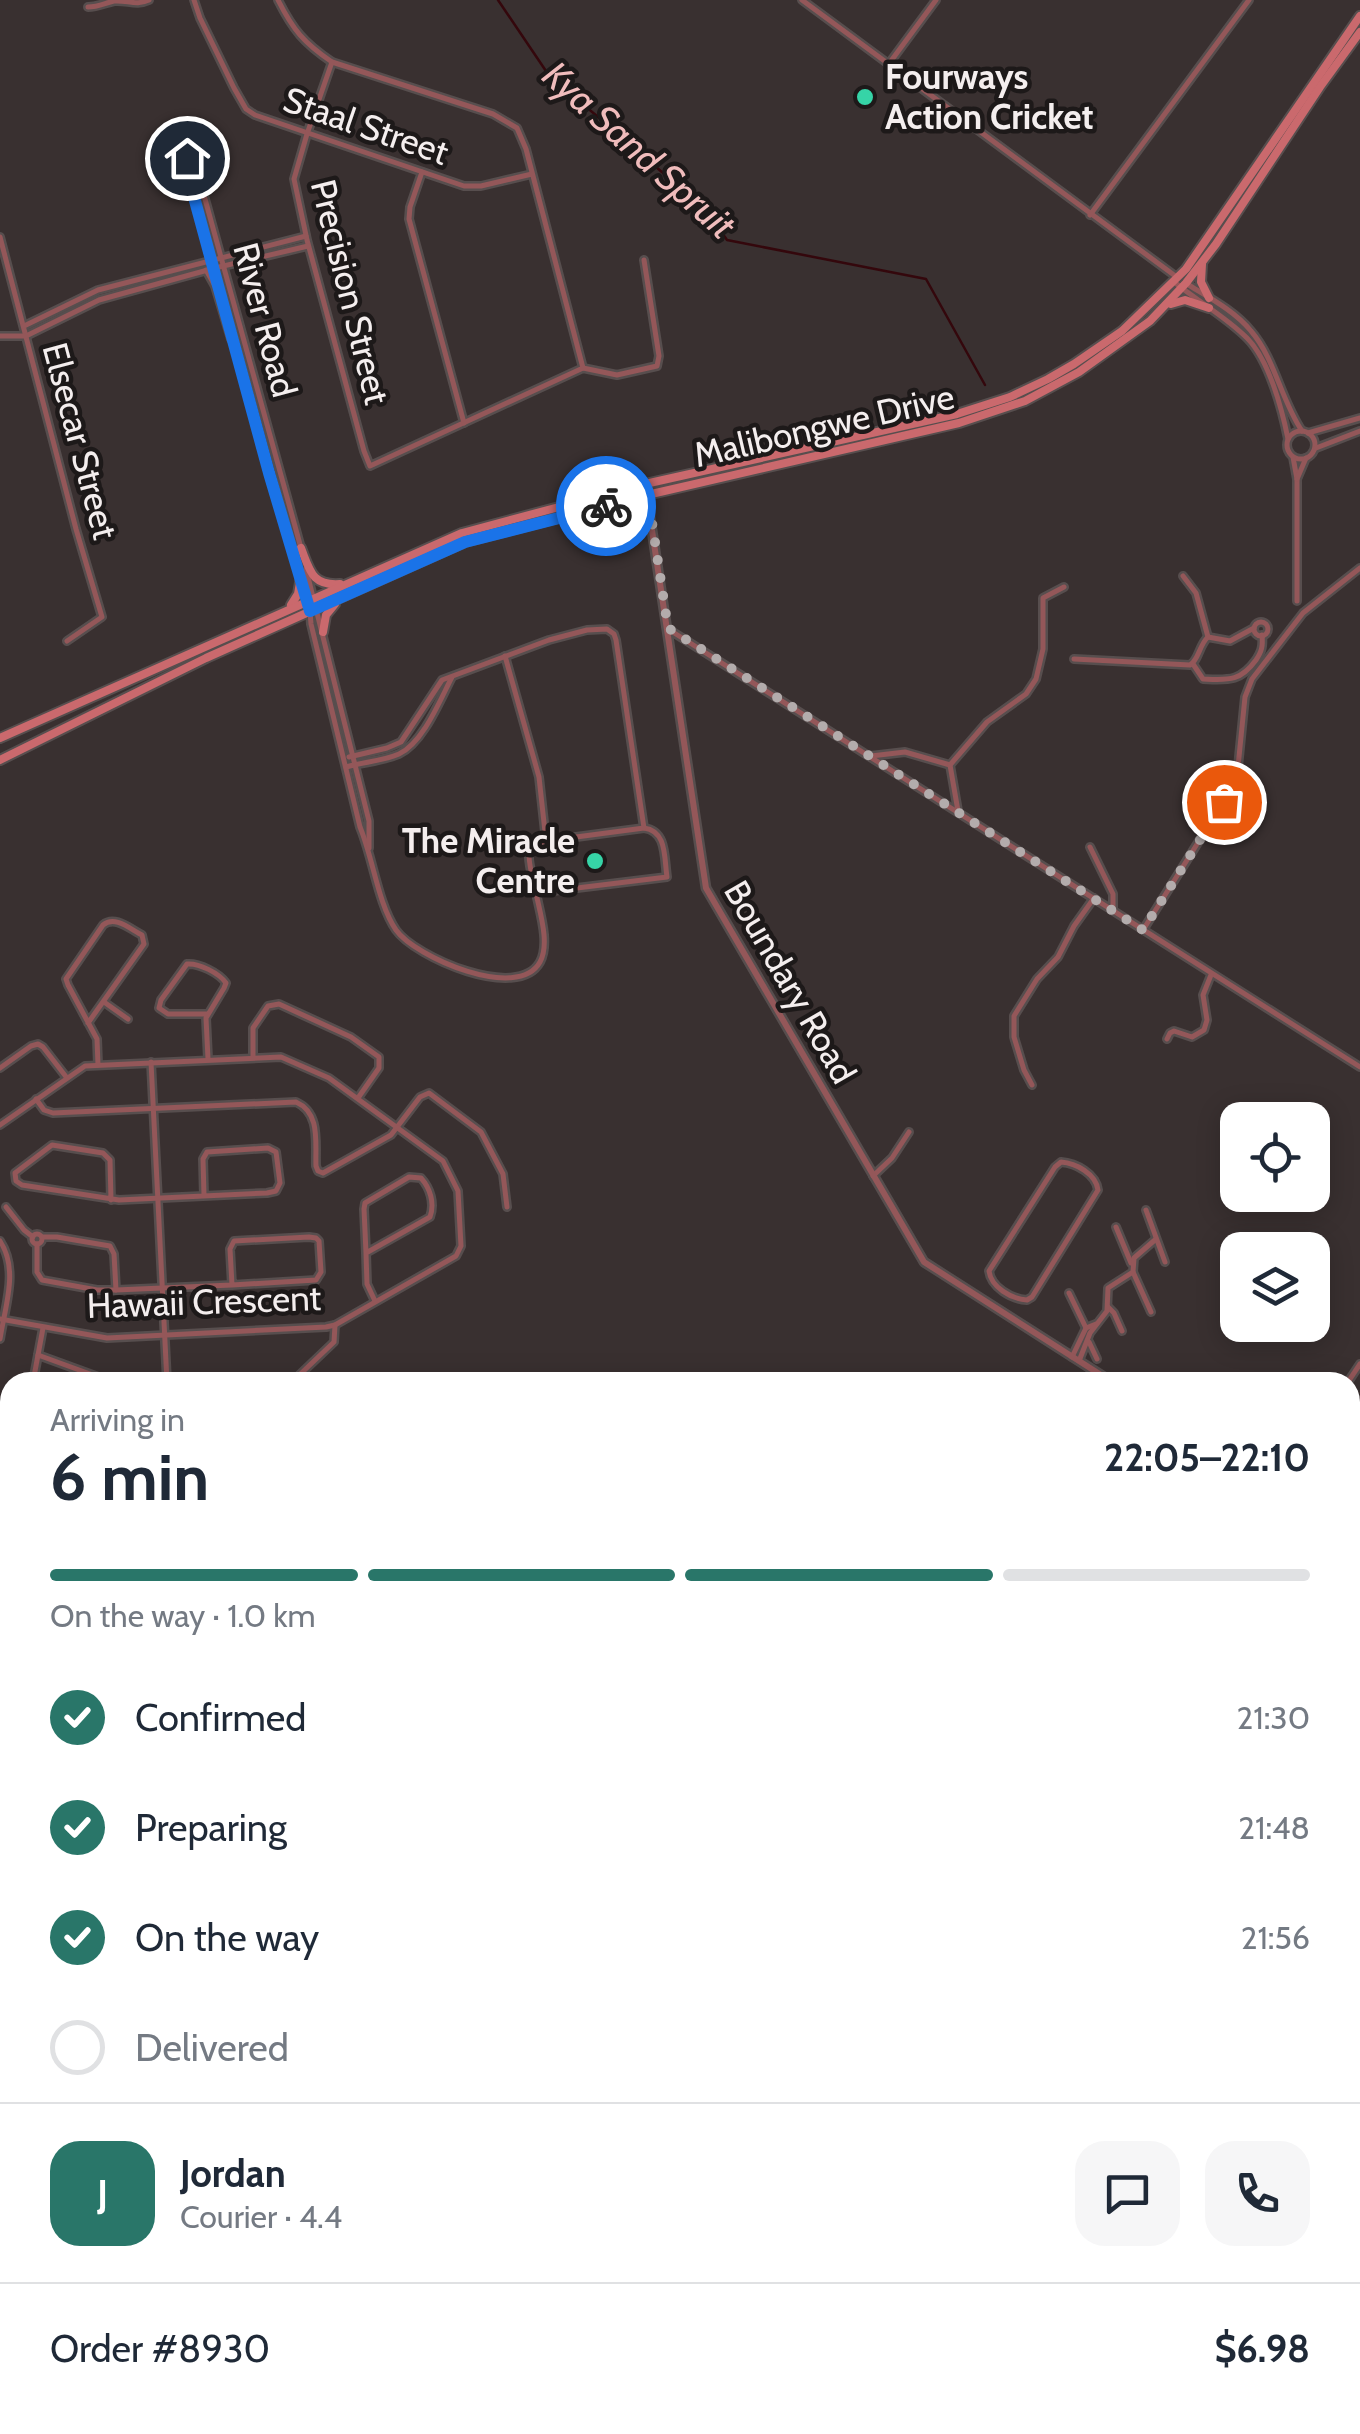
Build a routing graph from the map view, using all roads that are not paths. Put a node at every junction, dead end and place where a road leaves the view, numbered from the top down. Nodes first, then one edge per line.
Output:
1 (149, 0) edge
2 (194, 0) edge
3 (278, 0) edge
4 (802, 0) edge
5 (936, 0) edge
6 (1250, 0) edge
7 (88, 6) dead end
8 (1360, 16) edge
9 (1360, 32) edge
10 (1346, 43) junction
11 (332, 62) junction
12 (888, 64) junction
13 (307, 134) junction
14 (422, 172) junction
15 (532, 174) junction
16 (1090, 215) junction
17 (306, 236) junction
18 (0, 237) edge
19 (308, 246) junction
20 (222, 256) junction
21 (212, 259) junction
22 (644, 260) dead end
23 (239, 262) junction
24 (1202, 264) junction
25 (224, 266) junction
26 (215, 268) junction
27 (206, 270) junction
28 (1178, 281) junction
29 (228, 283) junction
30 (1209, 303) junction
31 (1164, 307) junction
32 (24, 326) junction
33 (16, 334) junction
34 (0, 336) edge
35 (26, 336) junction
36 (235, 346) junction
37 (583, 368) junction
38 (996, 407) junction
39 (983, 411) junction
40 (1358, 420) edge
41 (464, 423) junction
42 (1360, 431) edge
43 (1305, 432) junction
44 (1288, 439) junction
45 (1315, 448) junction
46 (1293, 457) junction
47 (1306, 458) junction
48 (1297, 479) junction
49 (645, 484) junction
50 (648, 496) junction
51 (301, 548) junction
52 (1360, 568) edge
53 (301, 576) junction
54 (1183, 576) dead end
55 (1064, 587) dead end
56 (348, 588) junction
57 (310, 599) junction
58 (1297, 601) dead end
59 (313, 610) junction
60 (284, 611) junction
61 (294, 618) junction
62 (311, 624) junction
63 (668, 628) junction
64 (1254, 628) junction
65 (324, 632) junction
66 (1265, 632) junction
67 (1208, 637) junction
68 (1282, 639) junction
69 (67, 640) dead end
70 (505, 656) junction
71 (1074, 658) dead end
72 (1193, 664) junction
73 (452, 677) junction
74 (0, 738) edge
75 (352, 756) junction
76 (872, 756) junction
77 (0, 760) edge
78 (344, 763) junction
79 (355, 764) junction
80 (950, 765) junction
81 (958, 811) junction
82 (644, 828) junction
83 (546, 841) junction
84 (1090, 846) dead end
85 (370, 848) junction
86 (536, 893) junction
87 (1094, 898) junction
88 (1112, 910) junction
89 (1143, 930) junction
90 (1212, 974) junction
91 (104, 1002) junction
92 (207, 1014) junction
93 (128, 1019) dead end
94 (88, 1022) junction
95 (1167, 1039) dead end
96 (253, 1057) junction
97 (208, 1059) junction
98 (152, 1062) junction
99 (98, 1065) junction
100 (1360, 1067) edge
101 (0, 1068) edge
102 (66, 1078) junction
103 (1032, 1085) dead end
104 (358, 1098) junction
105 (36, 1099) junction
106 (154, 1108) junction
107 (0, 1125) edge
108 (397, 1127) junction
109 (909, 1132) dead end
110 (873, 1176) junction
111 (204, 1196) junction
112 (158, 1199) junction
113 (111, 1200) junction
114 (6, 1206) dead end
115 (507, 1208) dead end
116 (1146, 1210) dead end
117 (1116, 1227) dead end
118 (33, 1236) junction
119 (42, 1237) junction
120 (1156, 1238) junction
121 (0, 1241) edge
122 (37, 1244) junction
123 (366, 1253) junction
124 (1166, 1262) dead end
125 (1133, 1268) junction
126 (232, 1285) junction
127 (163, 1289) junction
128 (116, 1290) junction
129 (1069, 1293) dead end
130 (999, 1299) junction
131 (375, 1301) junction
132 (1108, 1307) junction
133 (1152, 1312) dead end
134 (1, 1319) edge
135 (335, 1324) junction
136 (1096, 1324) junction
137 (43, 1328) junction
138 (1086, 1328) junction
139 (1122, 1331) dead end
140 (164, 1335) junction
141 (0, 1339) edge
142 (1086, 1339) junction
143 (38, 1355) junction
144 (1075, 1359) junction
145 (1097, 1359) dead end
146 (35, 1372) edge
147 (85, 1372) edge
148 (166, 1372) edge
149 (302, 1372) edge
150 (1096, 1372) edge

1 - 7 street
2 - 13 street, Staal Street
3 - 11 street
4 - 12 street
5 - 12 street
6 - 16 street
8 - 10 main road, Malibongwe Drive
9 - 10 main road, Malibongwe Drive
10 - 24 main road, Malibongwe Drive
10 - 28 main road, Malibongwe Drive
11 - 13 street, Precision Street
11 - 15 street
12 - 16 street
13 - 14 street, Staal Street
13 - 17 street, Precision Street
14 - 15 street, Staal Street
14 - 41 street
15 - 37 street
16 - 28 street
17 - 19 street, Precision Street
17 - 20 street
18 - 32 street, Elsecar Street
19 - 23 street
19 - 41 street, Precision Street
20 - 21 street
20 - 21 street, River Road
20 - 25 street, River Road
21 - 26 street, River Road
21 - 32 street
22 - 37 street
23 - 25 street
23 - 29 street
24 - 28 main road, Malibongwe Drive
24 - 30 main road
25 - 26 street
25 - 29 street, River Road
26 - 27 street
26 - 36 street, River Road
27 - 35 street
27 - 36 street
28 - 30 street
28 - 31 main road, Malibongwe Drive
28 - 38 main road, Malibongwe Drive
29 - 51 street, River Road
30 - 31 main road
30 - 43 street
30 - 44 street
31 - 38 main road, Malibongwe Drive
32 - 33 street
32 - 35 street, Elsecar Street
33 - 34 street
33 - 35 street
35 - 69 street, Elsecar Street
36 - 53 street, River Road
37 - 41 street
38 - 39 main road, Malibongwe Drive
39 - 49 main road, Malibongwe Drive
39 - 50 main road, Malibongwe Drive
40 - 43 street
42 - 45 street
43 - 44 street
43 - 45 street
44 - 46 street
45 - 47 street
46 - 47 street
46 - 48 street
47 - 48 street
48 - 58 street
49 - 50 street, Boundary Road
49 - 56 main road, Malibongwe Drive
50 - 56 main road, Malibongwe Drive
50 - 63 street, Boundary Road
51 - 56 main road
51 - 57 street, River Road
52 - 68 street
53 - 57 street, River Road
53 - 60 main road
54 - 67 street
55 - 80 street
56 - 57 main road, Malibongwe Drive
56 - 59 main road, Malibongwe Drive
56 - 65 main road
57 - 59 street, River Road
57 - 60 main road, Malibongwe Drive
59 - 61 main road, Malibongwe Drive
59 - 62 street, River Road
59 - 65 street, River Road
60 - 74 main road, Malibongwe Drive
61 - 62 main road
61 - 77 main road, Malibongwe Drive
62 - 78 street, River Road
63 - 76 street
63 - 110 street, Boundary Road
64 - 66 street
64 - 66 street
64 - 67 street
65 - 75 street, River Road
66 - 68 street
66 - 72 street
67 - 72 street
68 - 89 street
70 - 73 street
70 - 82 street
70 - 83 street
71 - 72 street
73 - 75 street
73 - 79 street
75 - 78 street
75 - 79 street, River Road
76 - 80 street
76 - 81 street
78 - 79 street
78 - 85 street, River Road
79 - 85 street, River Road
80 - 81 street
81 - 87 street
82 - 83 street
82 - 86 street
83 - 86 street
84 - 88 street
85 - 86 street
87 - 88 street
87 - 103 street
88 - 89 street
89 - 90 street
90 - 95 street
90 - 100 street
91 - 93 street
91 - 94 street
91 - 94 street
92 - 92 street
92 - 97 street
94 - 99 street
96 - 97 street, Hawaii Crescent
96 - 104 street, Hawaii Crescent
96 - 104 street
97 - 98 street, Hawaii Crescent
98 - 99 street, Hawaii Crescent
98 - 106 street
99 - 102 street, Hawaii Crescent
101 - 102 street
102 - 105 street, Hawaii Crescent
104 - 108 street, Hawaii Crescent
105 - 106 street
105 - 107 street, Hawaii Crescent
106 - 108 street
106 - 112 street
108 - 115 street
108 - 131 street, Hawaii Crescent
109 - 110 street
110 - 130 street, Boundary Road
111 - 111 street
111 - 112 street
112 - 113 street
112 - 127 street
113 - 113 street
114 - 118 street
116 - 120 street
117 - 125 street
118 - 119 street
118 - 122 street
119 - 122 street
119 - 128 street
120 - 124 street
120 - 125 street
121 - 134 street
122 - 128 street
123 - 123 street
123 - 131 street
125 - 132 street
125 - 133 street
126 - 126 street
126 - 127 street
127 - 128 street
127 - 140 street
129 - 138 street
130 - 130 street
130 - 144 street, Boundary Road
131 - 135 street, Hawaii Crescent
132 - 136 street
132 - 139 street
134 - 137 street, Hawaii Crescent
134 - 141 street
135 - 140 street, Hawaii Crescent
135 - 149 street
136 - 138 street
136 - 142 street
137 - 140 street, Hawaii Crescent
137 - 143 street
138 - 142 street
140 - 148 street
142 - 144 street
142 - 145 street
143 - 146 street
143 - 147 street
144 - 150 street, Boundary Road

